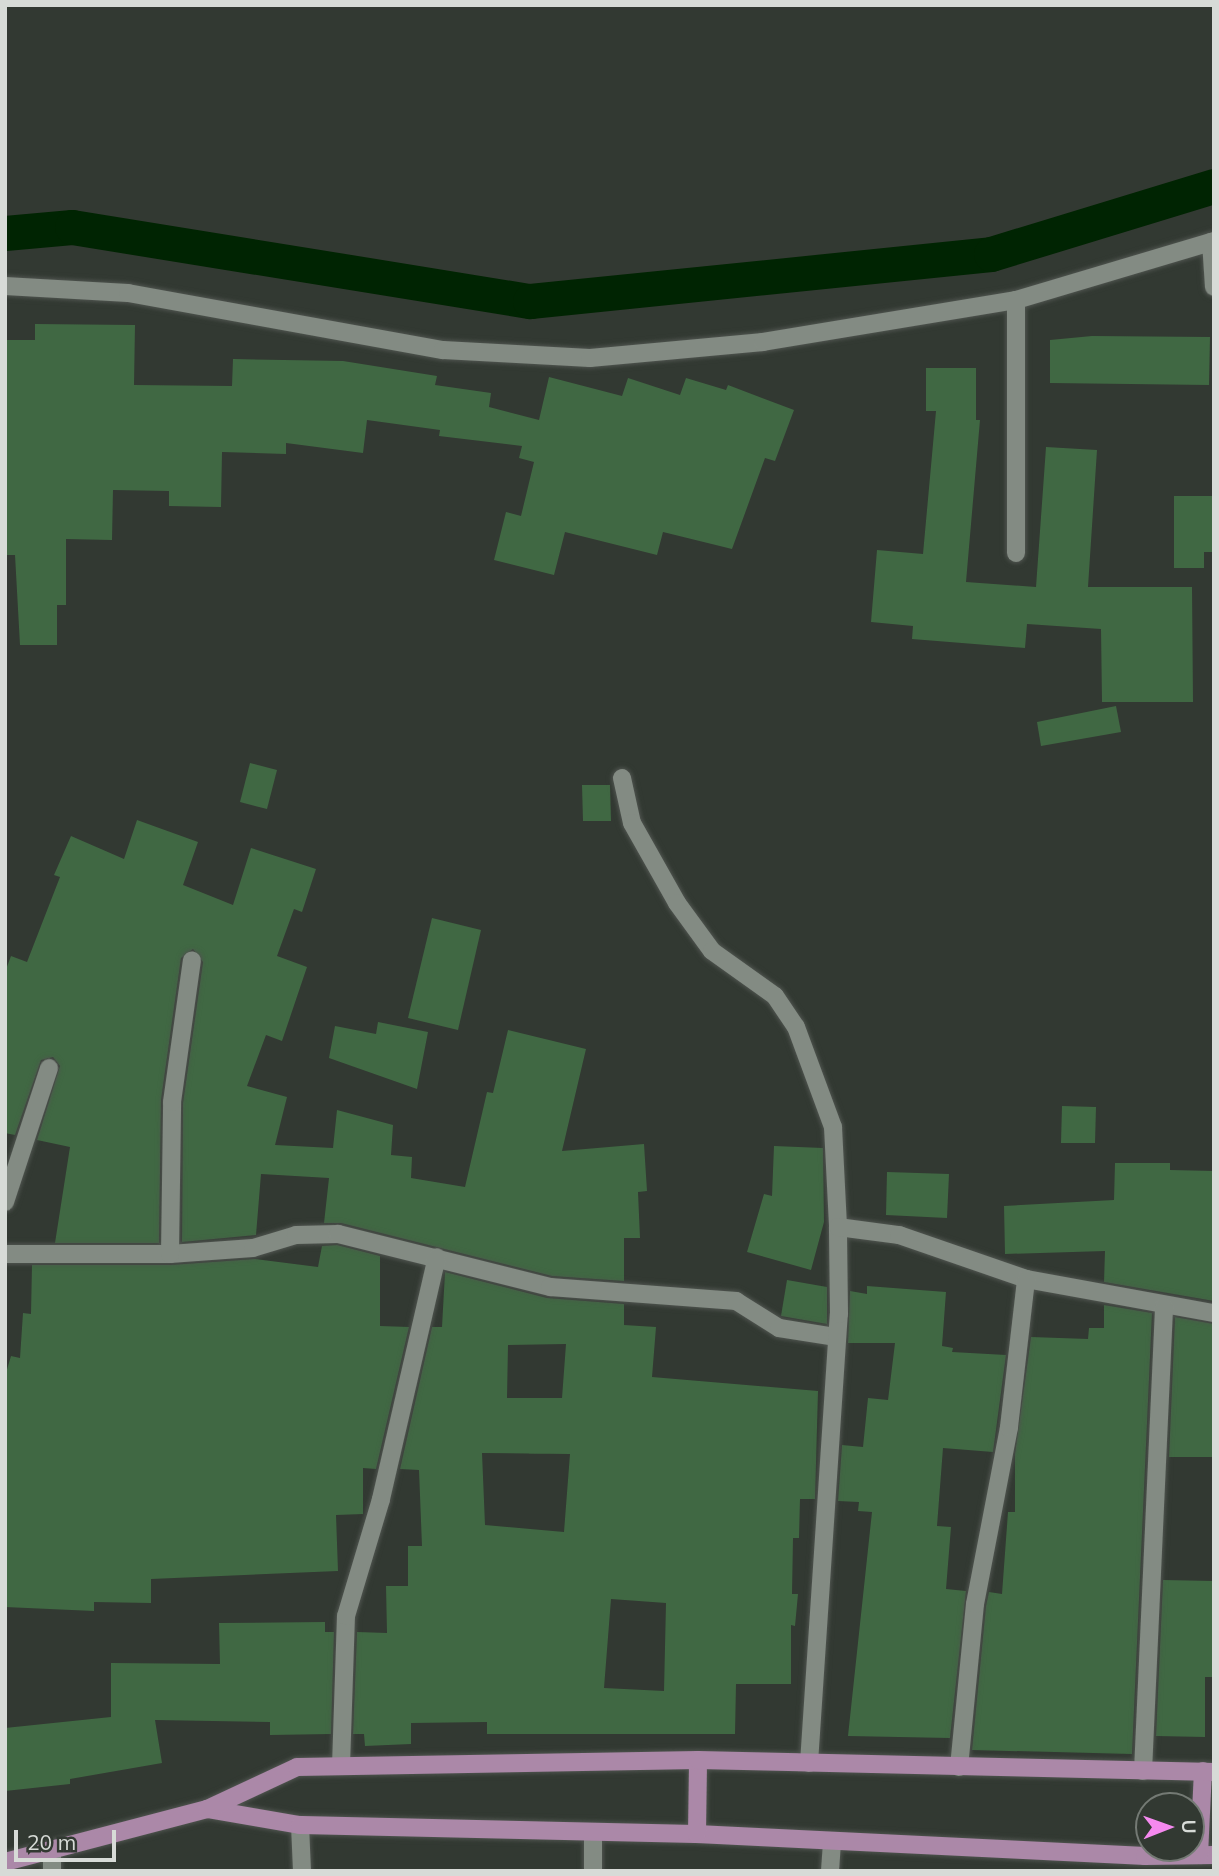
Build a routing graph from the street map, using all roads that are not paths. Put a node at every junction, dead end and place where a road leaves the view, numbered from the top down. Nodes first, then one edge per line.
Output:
1 (1213, 241) edge
2 (5, 286) edge
3 (1214, 287) edge
4 (1016, 300) junction
5 (1016, 552) dead end
6 (622, 778) dead end
7 (192, 960) dead end
8 (49, 1068) dead end
9 (5, 1202) edge
10 (838, 1227) junction
11 (5, 1254) edge
12 (170, 1254) junction
13 (437, 1257) junction
14 (1026, 1279) junction
15 (1164, 1306) junction
16 (1214, 1313) edge
17 (836, 1338) junction
18 (698, 1760) junction
19 (809, 1763) junction
20 (341, 1766) junction
21 (960, 1767) junction
22 (1143, 1771) junction
23 (1208, 1771) edge
24 (207, 1809) junction
25 (299, 1825) junction
26 (593, 1832) junction
27 (697, 1834) junction
28 (832, 1841) junction
29 (1207, 1855) edge
30 (5, 1862) edge
31 (52, 1862) edge
32 (1145, 1863) edge
33 (302, 1871) edge
34 (593, 1871) edge
35 (830, 1871) edge

1 - 3 street
1 - 4 street
2 - 4 street
4 - 5 street
6 - 10 street
7 - 12 street
8 - 9 street
10 - 14 street
10 - 17 street
11 - 12 street
12 - 13 street
13 - 17 street
13 - 20 street
14 - 15 street
14 - 21 street
15 - 16 street
15 - 22 street
17 - 19 street
18 - 19 main road
18 - 20 main road
18 - 27 main road
19 - 21 main road
20 - 24 main road
21 - 22 main road
22 - 23 main road
23 - 29 main road
24 - 25 main road
24 - 31 main road
25 - 26 main road
25 - 33 street
26 - 27 main road
26 - 34 street
27 - 28 main road
28 - 32 main road
28 - 35 street
29 - 32 main road
30 - 31 main road

